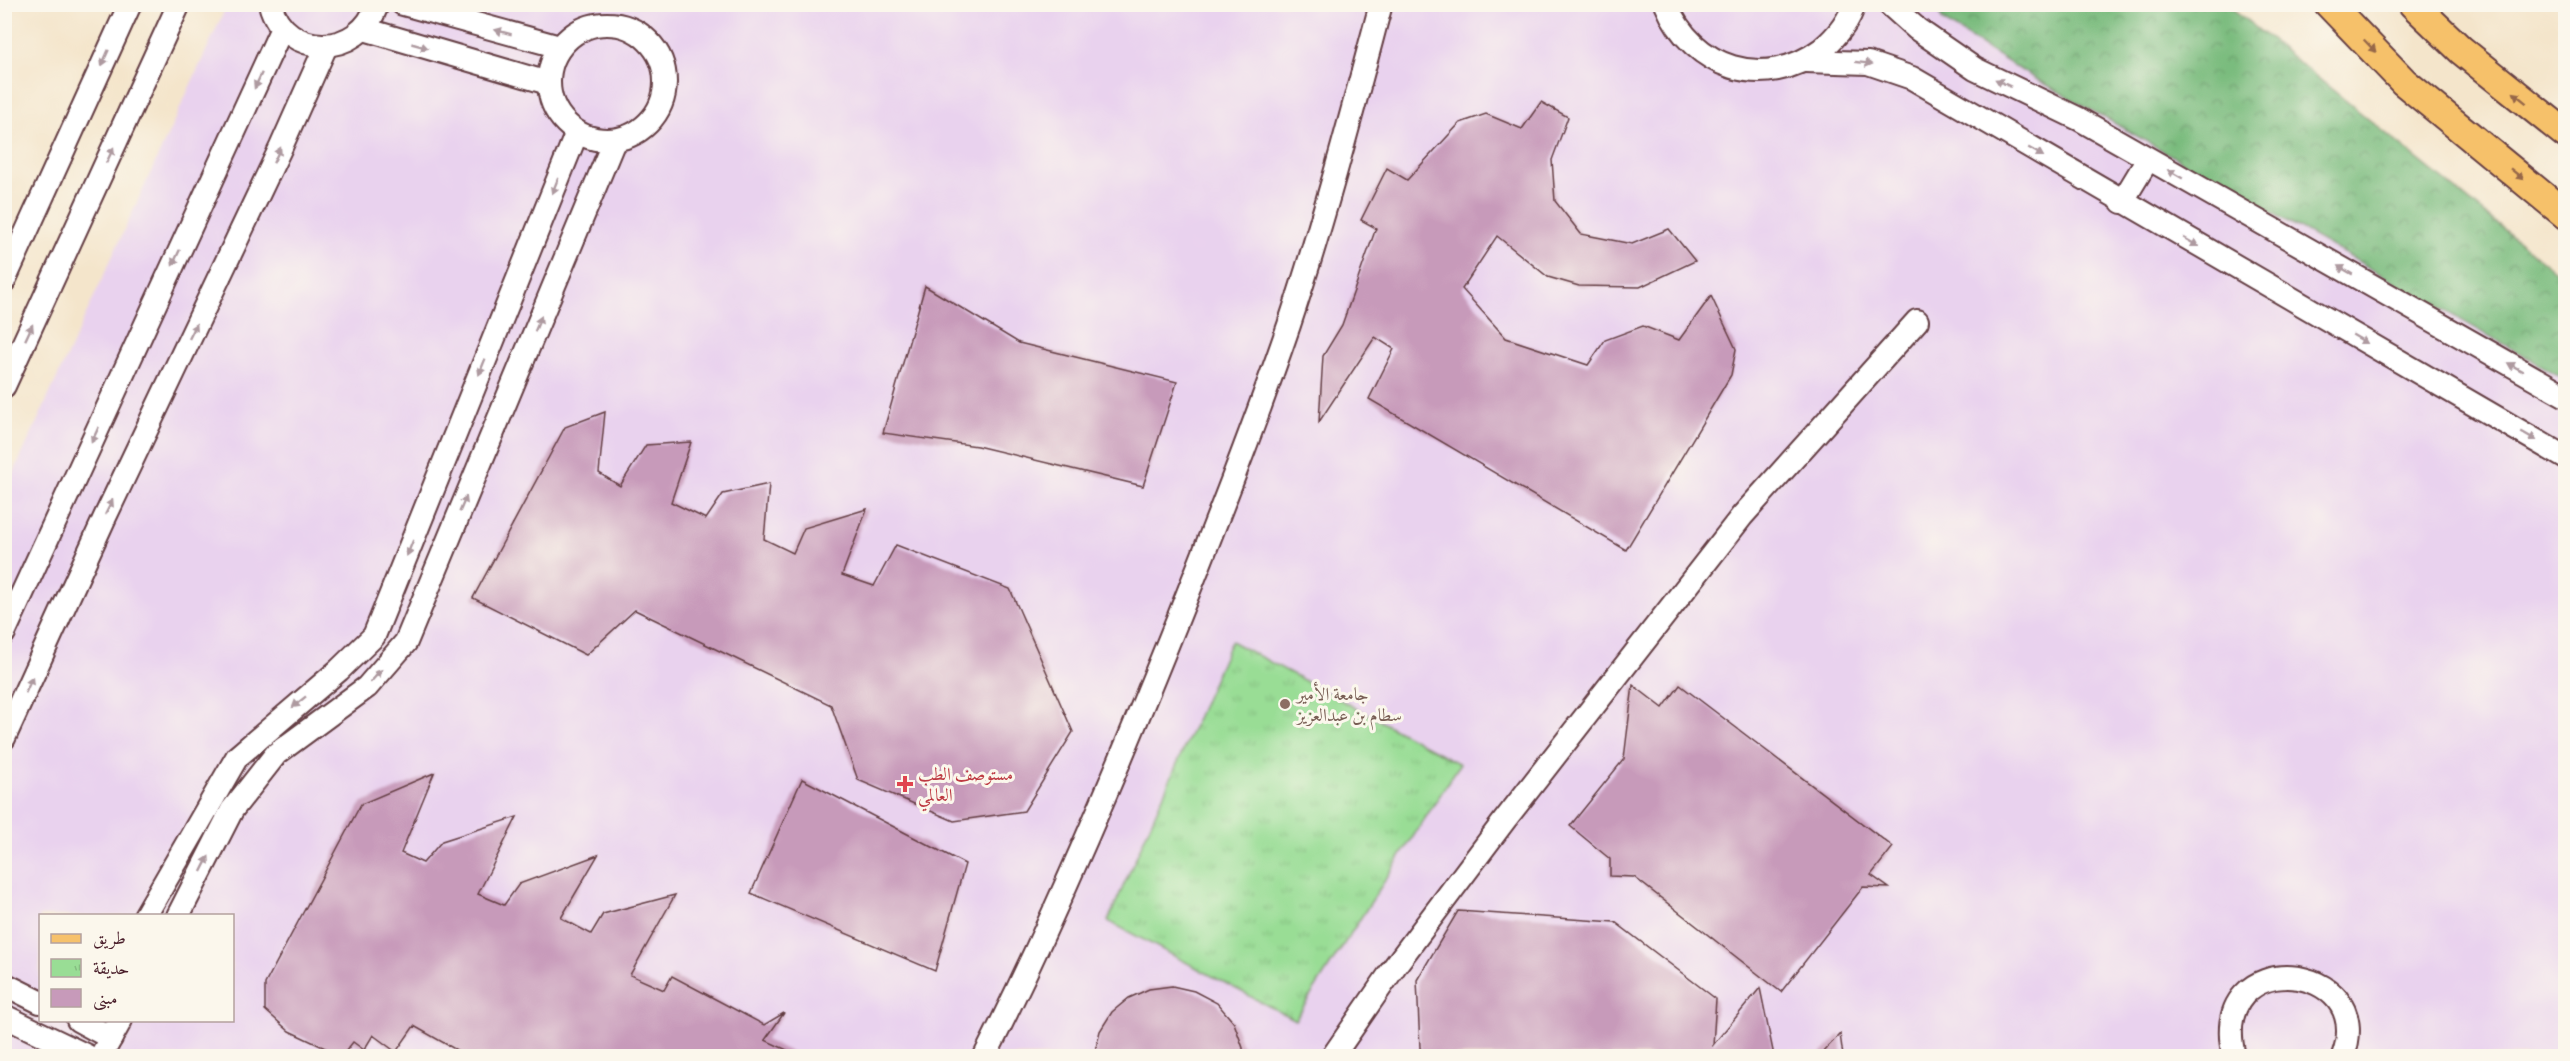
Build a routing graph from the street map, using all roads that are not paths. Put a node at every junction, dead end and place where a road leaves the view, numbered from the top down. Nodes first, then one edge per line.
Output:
1 (130, 4) edge
2 (179, 4) edge
3 (270, 4) edge
4 (377, 4) edge
5 (403, 4) edge
6 (1381, 4) edge
7 (1666, 4) edge
8 (1854, 4) edge
9 (1888, 4) edge
10 (2329, 4) edge
11 (2413, 4) edge
12 (282, 28) junction
13 (364, 29) junction
14 (326, 46) junction
15 (560, 47) junction
16 (1806, 61) junction
17 (549, 84) junction
18 (577, 132) junction
19 (2565, 134) edge
20 (614, 141) junction
21 (2148, 159) junction
22 (2122, 202) junction
23 (2565, 214) edge
24 (4, 280) edge
25 (1917, 321) dead end
26 (4, 386) edge
27 (2565, 396) edge
28 (2565, 458) edge
29 (4, 633) edge
30 (4, 738) edge
31 (146, 914) edge
32 (179, 914) edge
33 (4, 984) edge
34 (39, 1002) edge
35 (4, 1016) edge
36 (82, 1022) edge
37 (84, 1022) edge
38 (111, 1038) edge
39 (78, 1052) edge
40 (2346, 1053) edge
41 (985, 1056) edge
42 (1333, 1056) edge
43 (2233, 1056) edge

1 -> 24 street
26 -> 2 street
3 - 12 street
4 - 13 street
15 -> 5 street
6 - 41 street
7 - 16 street
8 - 16 street
21 -> 9 street
10 -> 23 main road
19 -> 11 main road
12 - 14 street
12 -> 29 street
13 - 14 street
13 -> 17 street
30 -> 14 street
15 - 17 street
15 - 20 street
16 -> 22 street
17 - 18 street
18 - 20 street
18 -> 31 street
32 -> 20 street
21 - 22 street
27 -> 21 street
22 -> 28 street
25 - 42 street
33 - 34 street
35 - 39 street
36 - 39 street
37 - 38 street
40 - 43 street

